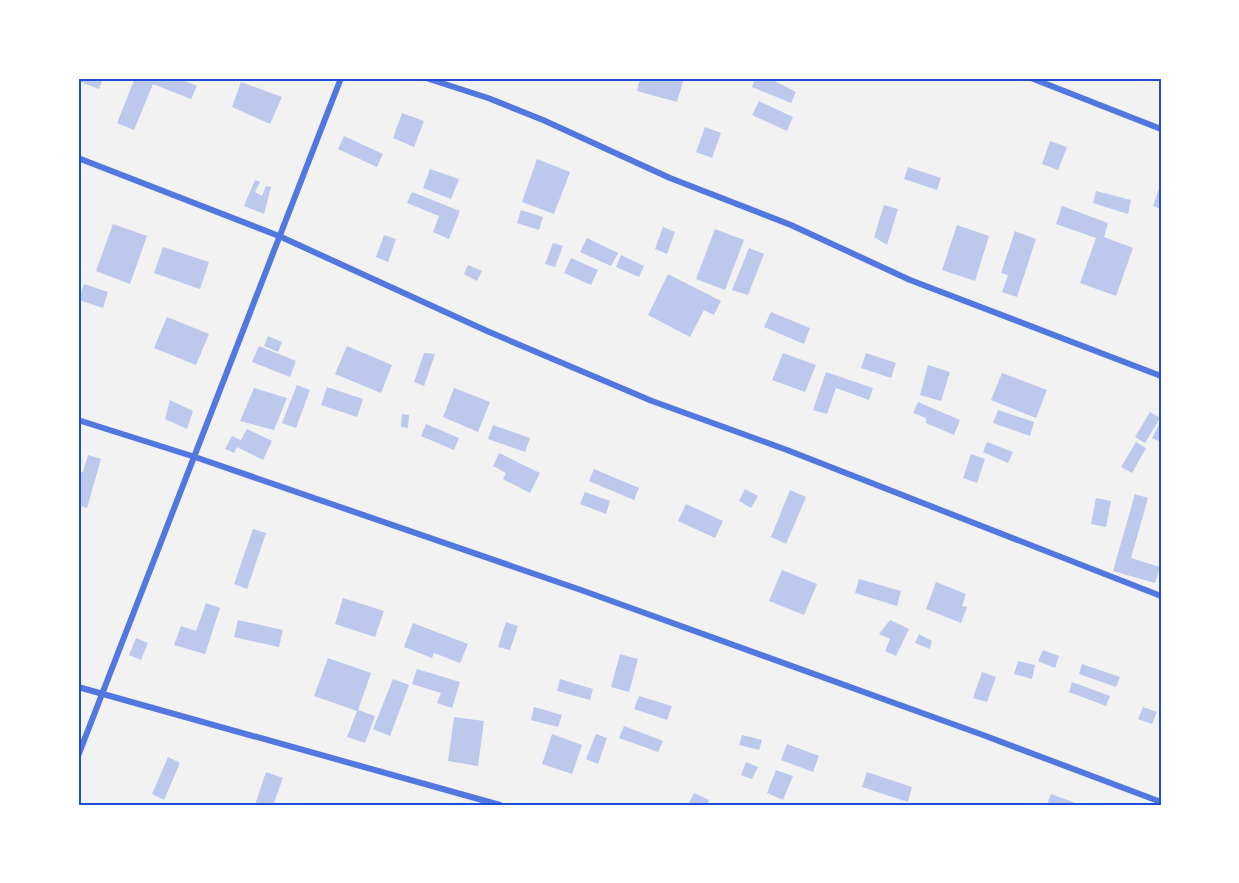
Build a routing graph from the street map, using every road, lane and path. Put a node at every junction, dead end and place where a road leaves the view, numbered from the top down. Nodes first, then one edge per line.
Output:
1 (341, 78) edge
2 (426, 78) edge
3 (1031, 78) edge
4 (1161, 129) edge
5 (78, 158) edge
6 (279, 236) junction
7 (1161, 376) edge
8 (78, 420) edge
9 (195, 457) junction
10 (1161, 596) edge
11 (78, 687) edge
12 (102, 695) junction
13 (78, 756) edge
14 (1161, 802) edge
15 (500, 805) edge

1 - 6 street
2 - 7 street
3 - 4 street
5 - 6 street
6 - 9 street
6 - 10 street
8 - 9 street
9 - 12 street
9 - 14 street
11 - 12 street
12 - 13 street
12 - 15 street

